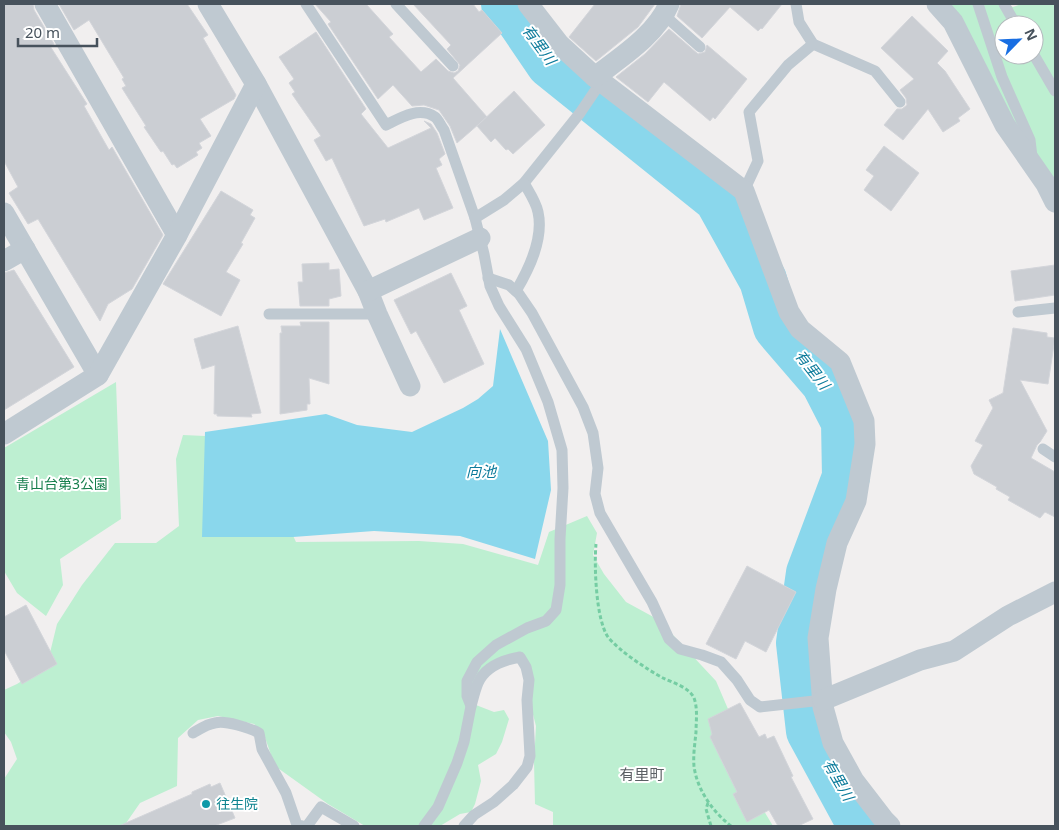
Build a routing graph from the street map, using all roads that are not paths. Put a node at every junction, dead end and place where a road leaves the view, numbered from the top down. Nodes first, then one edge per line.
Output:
1 (45, 4) edge
2 (208, 4) edge
3 (306, 4) edge
4 (396, 4) edge
5 (528, 4) edge
6 (796, 4) edge
7 (937, 4) edge
8 (978, 4) edge
9 (1004, 4) edge
10 (667, 9) edge
11 (1010, 15) edge
12 (813, 44) junction
13 (700, 47) dead end
14 (1040, 65) edge
15 (453, 66) dead end
16 (598, 80) junction
17 (256, 84) junction
18 (1055, 91) edge
19 (900, 102) dead end
20 (1033, 165) junction
21 (524, 183) junction
22 (744, 191) junction
23 (1055, 202) edge
24 (4, 213) edge
25 (477, 228) junction
26 (177, 235) junction
27 (25, 249) junction
28 (4, 261) edge
29 (488, 278) junction
30 (368, 291) junction
31 (516, 291) junction
32 (1055, 308) edge
33 (1018, 312) dead end
34 (269, 314) dead end
35 (377, 314) junction
36 (98, 375) junction
37 (410, 386) dead end
38 (4, 434) edge
39 (1043, 449) dead end
40 (1055, 457) edge
41 (1055, 592) edge
42 (823, 700) junction
43 (471, 706) junction
44 (193, 733) dead end
45 (301, 826) edge
46 (354, 826) edge
47 (424, 826) edge
48 (464, 826) edge
49 (890, 826) edge

1 - 26 street
2 - 17 street
3 - 25 lane
4 - 15 lane
5 - 16 street
6 - 12 lane
7 - 20 street
8 - 20 lane
9 - 11 lane
10 - 13 lane
10 - 16 street
12 - 19 lane
12 - 22 lane
14 - 18 lane
16 - 21 lane
16 - 22 street
17 - 26 street
17 - 30 street
20 - 23 street
21 - 25 lane
21 - 31 lane
22 - 42 street
24 - 27 street
25 - 29 lane
25 - 30 street
26 - 36 street
27 - 28 street
27 - 36 street
29 - 31 lane
29 - 43 lane
30 - 35 street
31 - 42 lane
32 - 33 lane
34 - 35 lane
35 - 37 street
36 - 38 street
39 - 40 lane
41 - 42 street
42 - 49 street
43 - 47 lane
43 - 48 lane
44 - 45 lane
45 - 46 lane

